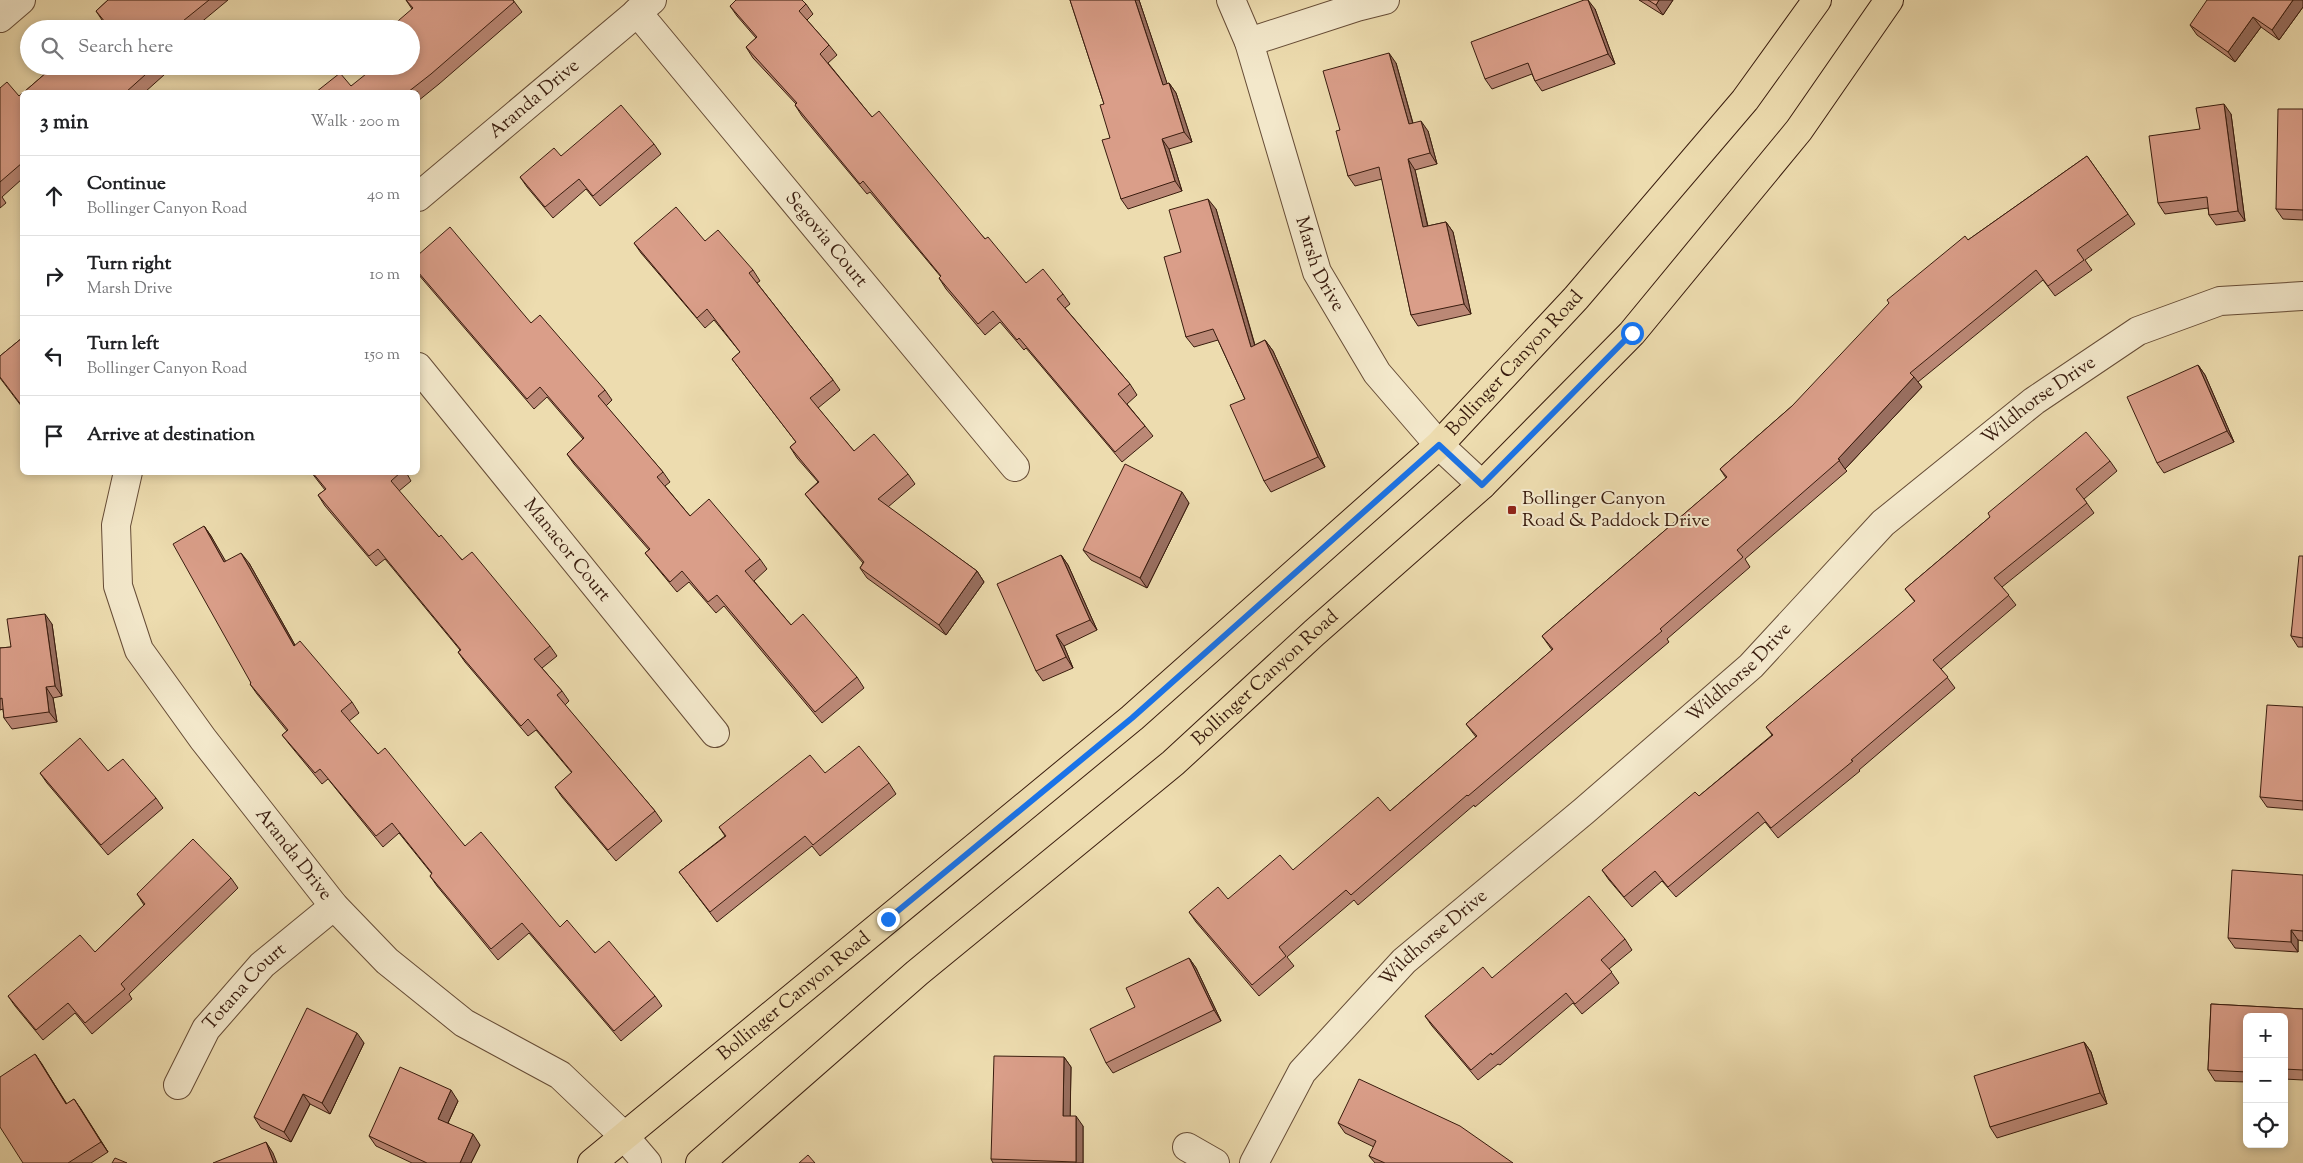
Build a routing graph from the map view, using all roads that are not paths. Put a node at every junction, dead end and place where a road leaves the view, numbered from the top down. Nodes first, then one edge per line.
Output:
1 (21, 0) edge
2 (1231, 0) edge
3 (1386, 0) edge
4 (1817, 0) edge
5 (1889, 0) edge
6 (645, 6) edge
7 (0, 18) edge
8 (1249, 42) junction
9 (420, 195) edge
10 (2303, 296) edge
11 (420, 369) edge
12 (1439, 445) junction
13 (1015, 467) dead end
14 (127, 475) edge
15 (1482, 485) junction
16 (715, 734) dead end
17 (334, 906) junction
18 (178, 1085) dead end
19 (624, 1136) junction
20 (1187, 1147) dead end
21 (592, 1163) edge
22 (647, 1163) edge
23 (700, 1163) edge
24 (1215, 1163) edge
25 (1254, 1163) edge

1 - 7 street
2 - 8 street, Marsh Drive
3 - 8 street
4 - 12 main road, Bollinger Canyon Road
5 - 15 main road, Bollinger Canyon Road
6 - 9 street, Aranda Drive
6 - 13 street, Segovia Court
8 - 12 street, Marsh Drive
10 - 25 street, Wildhorse Drive
11 - 16 street, Manacor Court
12 - 15 street, Marsh Drive
12 - 19 main road, Bollinger Canyon Road
14 - 17 street, Aranda Drive
15 - 23 main road, Bollinger Canyon Road
17 - 18 street, Totana Court
17 - 19 street, Aranda Drive
19 - 21 main road, Bollinger Canyon Road
19 - 22 street, Aranda Drive
20 - 24 street

